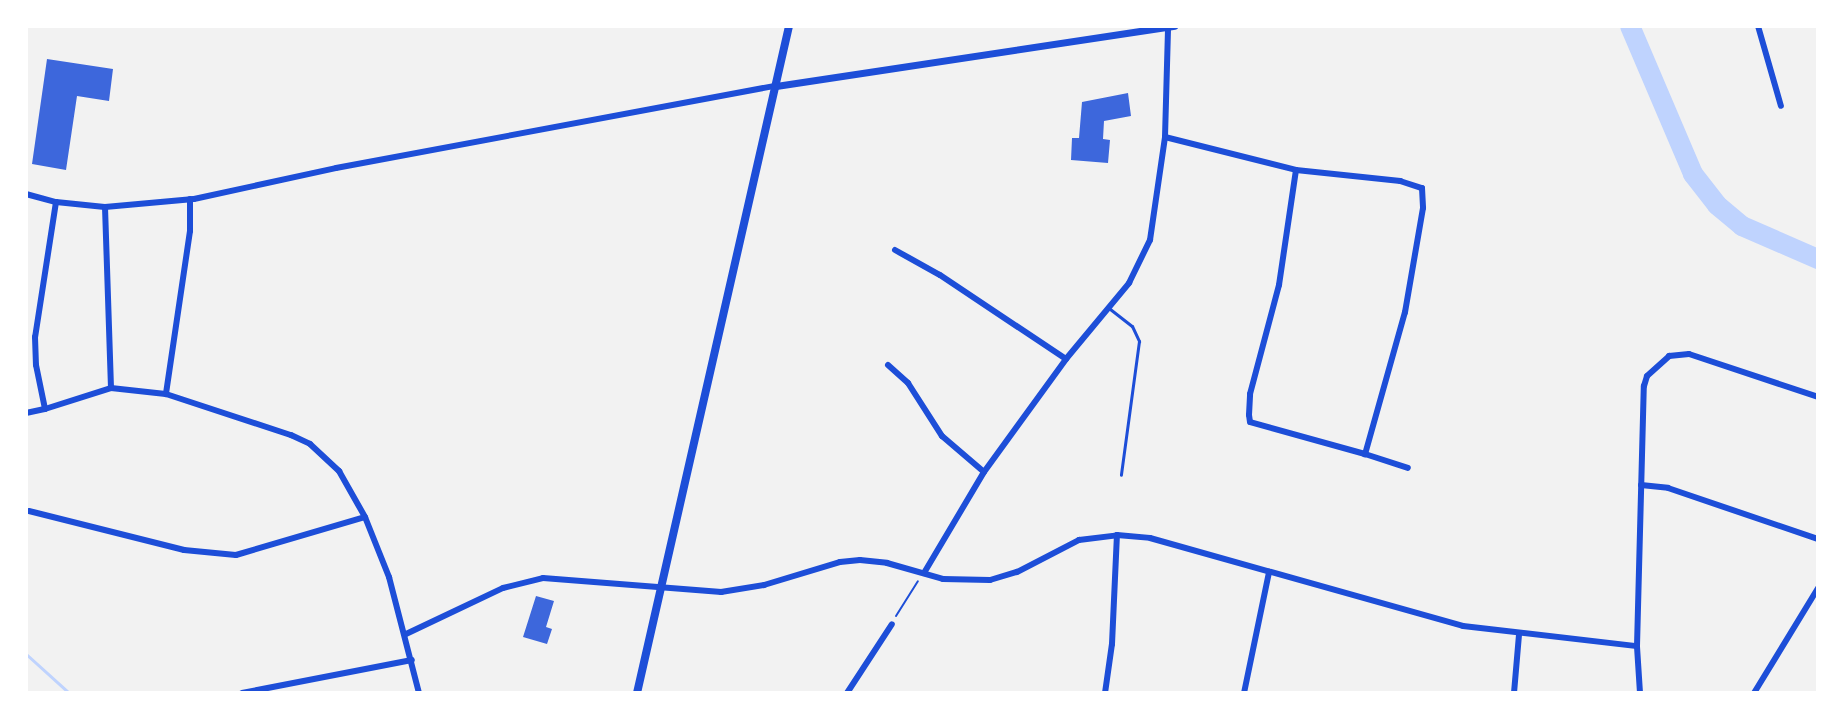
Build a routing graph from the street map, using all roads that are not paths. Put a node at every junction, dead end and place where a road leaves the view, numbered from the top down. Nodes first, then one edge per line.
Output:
1 (789, 26) edge
2 (1175, 26) edge
3 (1758, 26) edge
4 (1168, 27) edge
5 (776, 86) junction
6 (1781, 106) dead end
7 (1165, 137) junction
8 (1296, 170) junction
9 (26, 194) edge
10 (190, 199) junction
11 (56, 202) junction
12 (105, 207) junction
13 (895, 250) dead end
14 (1110, 308) junction
15 (1066, 359) junction
16 (888, 365) dead end
17 (111, 388) junction
18 (166, 394) junction
19 (1818, 397) edge
20 (45, 409) junction
21 (26, 413) edge
22 (1365, 454) junction
23 (1408, 468) dead end
24 (984, 472) junction
25 (1121, 475) dead end
26 (1641, 485) junction
27 (29, 511) dead end
28 (365, 517) junction
29 (1117, 535) junction
30 (1818, 539) edge
31 (1269, 572) junction
32 (924, 573) junction
33 (1818, 588) edge
34 (659, 589) junction
35 (892, 624) road end
36 (406, 634) junction
37 (1519, 635) junction
38 (1637, 646) junction
39 (412, 660) junction
40 (1247, 692) edge
41 (242, 693) edge
42 (419, 693) edge
43 (637, 693) edge
44 (847, 693) edge
45 (1105, 693) edge
46 (1514, 693) edge
47 (1640, 693) edge
48 (1754, 693) edge

1 - 5 main road
2 - 4 street
3 - 6 street
4 - 5 street
4 - 7 street
5 - 10 street
5 - 34 main road
7 - 8 street
7 - 14 street
8 - 22 street
8 - 22 street
9 - 11 street
10 - 12 street
10 - 18 street
11 - 12 street
11 - 20 street
12 - 17 street
13 - 15 street
14 - 15 street
14 - 25 lane
15 - 24 street
16 - 24 street
17 - 18 street
17 - 20 street
18 - 28 street
19 - 26 street
20 - 21 street
22 - 23 street
24 - 32 street
26 - 30 street
26 - 38 street
27 - 28 street
28 - 36 street
29 - 31 street
29 - 32 street
29 - 45 street
31 - 37 street
31 - 40 street
32 - 34 street
33 - 48 street
34 - 36 street
34 - 43 main road
35 - 44 street
36 - 39 street
37 - 38 street
37 - 46 street
38 - 47 street
39 - 41 street
39 - 42 street

